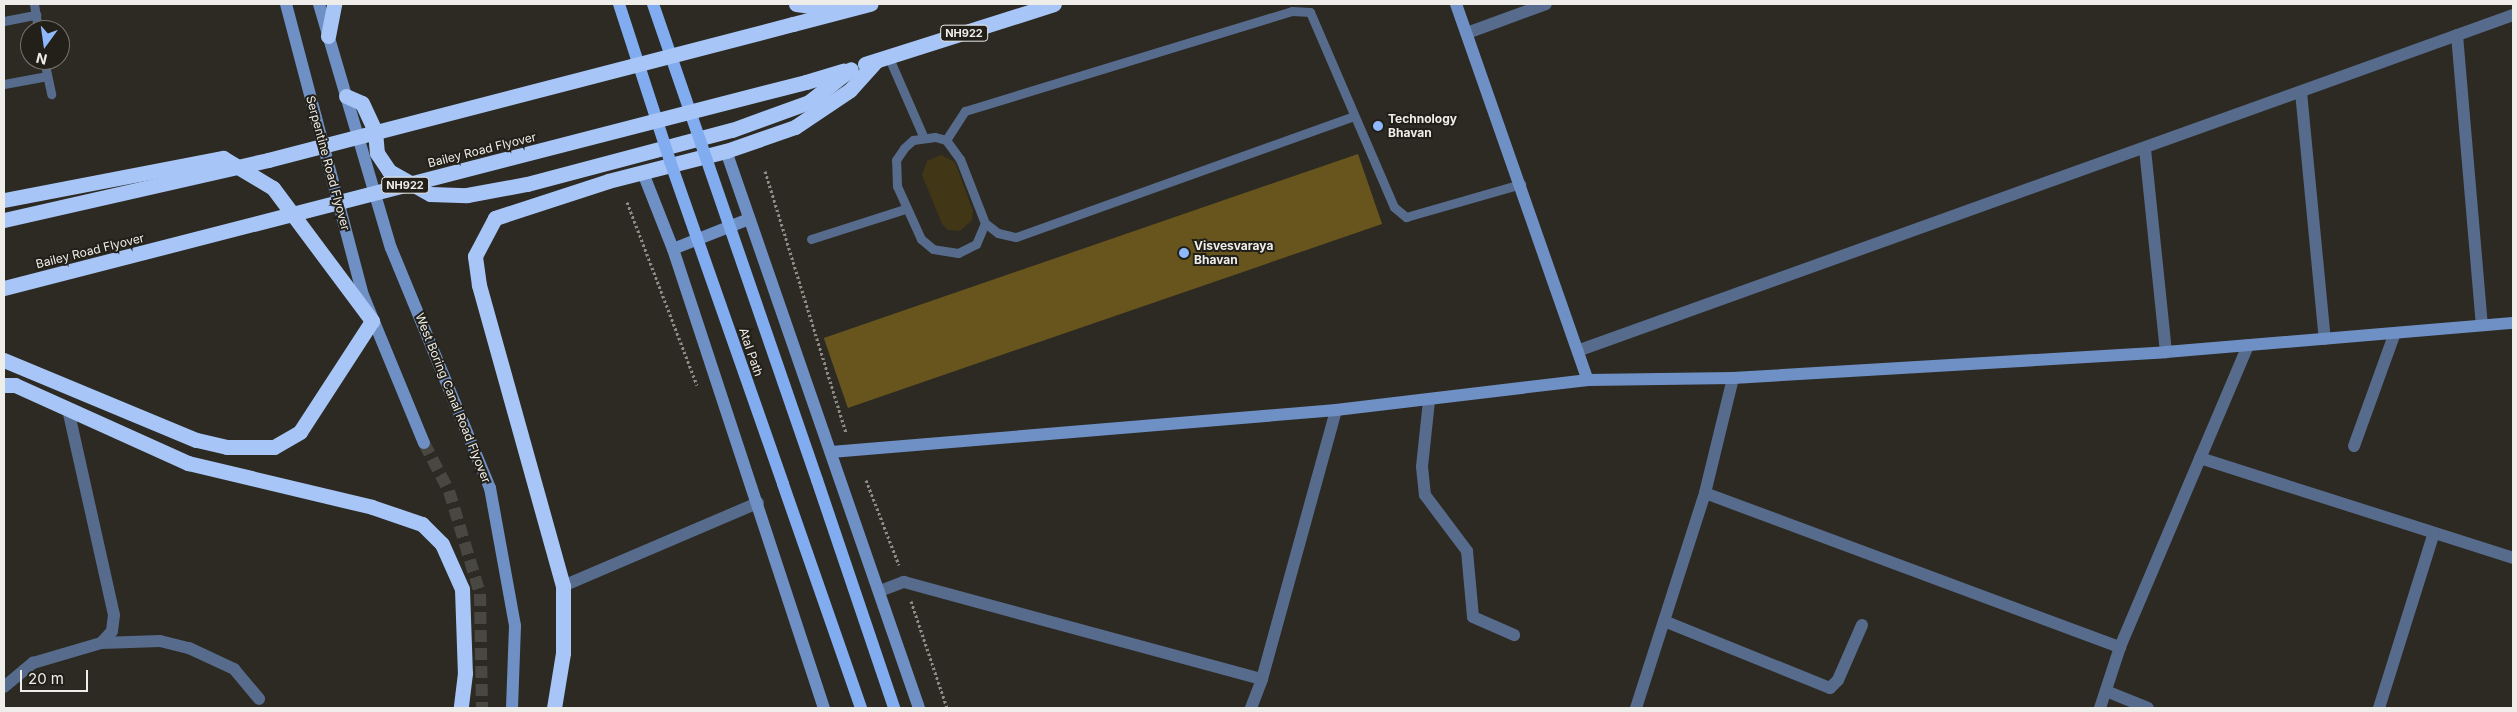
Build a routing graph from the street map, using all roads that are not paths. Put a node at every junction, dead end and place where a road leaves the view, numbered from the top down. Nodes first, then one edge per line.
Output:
1 (34, 4) edge
2 (286, 4) edge
3 (319, 4) edge
4 (334, 4) edge
5 (619, 4) edge
6 (652, 4) edge
7 (796, 4) edge
8 (870, 4) edge
9 (1054, 4) edge
10 (1456, 4) edge
11 (1546, 4) edge
12 (845, 11) junction
13 (2513, 15) edge
14 (36, 16) junction
15 (37, 20) edge
16 (4, 21) edge
17 (1467, 32) junction
18 (2457, 35) junction
19 (328, 36) junction
20 (882, 60) junction
21 (851, 69) junction
22 (46, 70) edge
23 (47, 76) junction
24 (4, 84) edge
25 (2302, 92) junction
26 (51, 94) dead end
27 (346, 96) junction
28 (1354, 116) junction
29 (924, 138) junction
30 (946, 140) junction
31 (2146, 148) junction
32 (726, 151) junction
33 (644, 173) junction
34 (1521, 184) junction
35 (4, 200) edge
36 (905, 209) junction
37 (749, 218) junction
38 (4, 220) edge
39 (985, 223) junction
40 (811, 240) dead end
41 (673, 249) junction
42 (4, 288) edge
43 (372, 321) junction
44 (2513, 323) edge
45 (2482, 325) junction
46 (2395, 333) junction
47 (2325, 338) junction
48 (2248, 345) junction
49 (1580, 350) junction
50 (2166, 352) junction
51 (4, 360) edge
52 (1733, 378) junction
53 (1588, 380) junction
54 (4, 385) edge
55 (1429, 401) junction
56 (68, 409) junction
57 (1336, 410) junction
58 (424, 444) tunnel mouth
59 (2354, 446) dead end
60 (831, 452) junction
61 (2200, 458) junction
62 (1706, 493) junction
63 (758, 503) junction
64 (2434, 533) junction
65 (2513, 558) edge
66 (563, 586) junction
67 (880, 591) junction
68 (1664, 622) junction
69 (1862, 625) dead end
70 (1514, 635) dead end
71 (101, 643) junction
72 (2120, 647) junction
73 (1262, 678) junction
74 (4, 687) edge
75 (2106, 691) junction
76 (259, 699) dead end
77 (461, 708) edge
78 (512, 708) edge
79 (554, 708) edge
80 (824, 708) edge
81 (861, 708) edge
82 (894, 708) edge
83 (919, 708) edge
84 (1251, 708) edge
85 (1636, 708) edge
86 (2100, 708) edge
87 (2148, 708) edge
88 (2379, 708) edge

1 - 14 lane
2 - 43 street, Serpentine Road Flyover
3 - 19 street
4 - 19 highway
5 - 81 main road, Atal Path, bridge
6 - 82 main road, Atal Path, bridge
7 - 12 highway
8 - 12 highway
9 - 20 highway, NH922
10 - 17 street
11 - 17 street
12 - 38 highway, bridge
13 - 18 street
14 - 15 lane
14 - 16 lane
17 - 34 street
18 - 25 street
18 - 45 street
19 - 27 street
20 - 21 highway, NH922
20 - 29 lane
20 - 32 highway
21 - 27 highway
21 - 42 highway, Bailey Road Flyover / NH922, bridge
22 - 23 lane
23 - 24 lane
23 - 26 lane
25 - 31 street
25 - 47 street
27 - 78 street, West Boring Canal Road Flyover
28 - 30 lane
28 - 34 lane
28 - 39 lane
29 - 30 lane
29 - 36 lane
30 - 39 lane
31 - 49 street
31 - 50 street
32 - 33 highway
32 - 37 street
33 - 41 street
33 - 66 highway
34 - 49 street
35 - 43 highway
36 - 39 lane
36 - 40 lane
37 - 41 street
37 - 60 street
41 - 63 street
43 - 51 highway
43 - 58 street, Serpentine Road Flyover
44 - 45 street
45 - 46 street
46 - 47 street
46 - 59 street
47 - 48 street
48 - 50 street
48 - 61 street
49 - 53 street
50 - 52 street
52 - 53 street
52 - 62 street
53 - 55 street
54 - 56 highway
55 - 57 street
55 - 70 street
56 - 71 street
56 - 77 highway
57 - 60 street
57 - 73 street
60 - 67 street
61 - 64 street
61 - 72 street
62 - 68 street
62 - 72 street
63 - 66 street
63 - 80 street
64 - 65 street
64 - 88 street
66 - 79 highway
67 - 73 street
67 - 83 street
68 - 69 street
68 - 85 street
71 - 74 street
71 - 76 street
72 - 75 street
73 - 84 street
75 - 86 street
75 - 87 street

